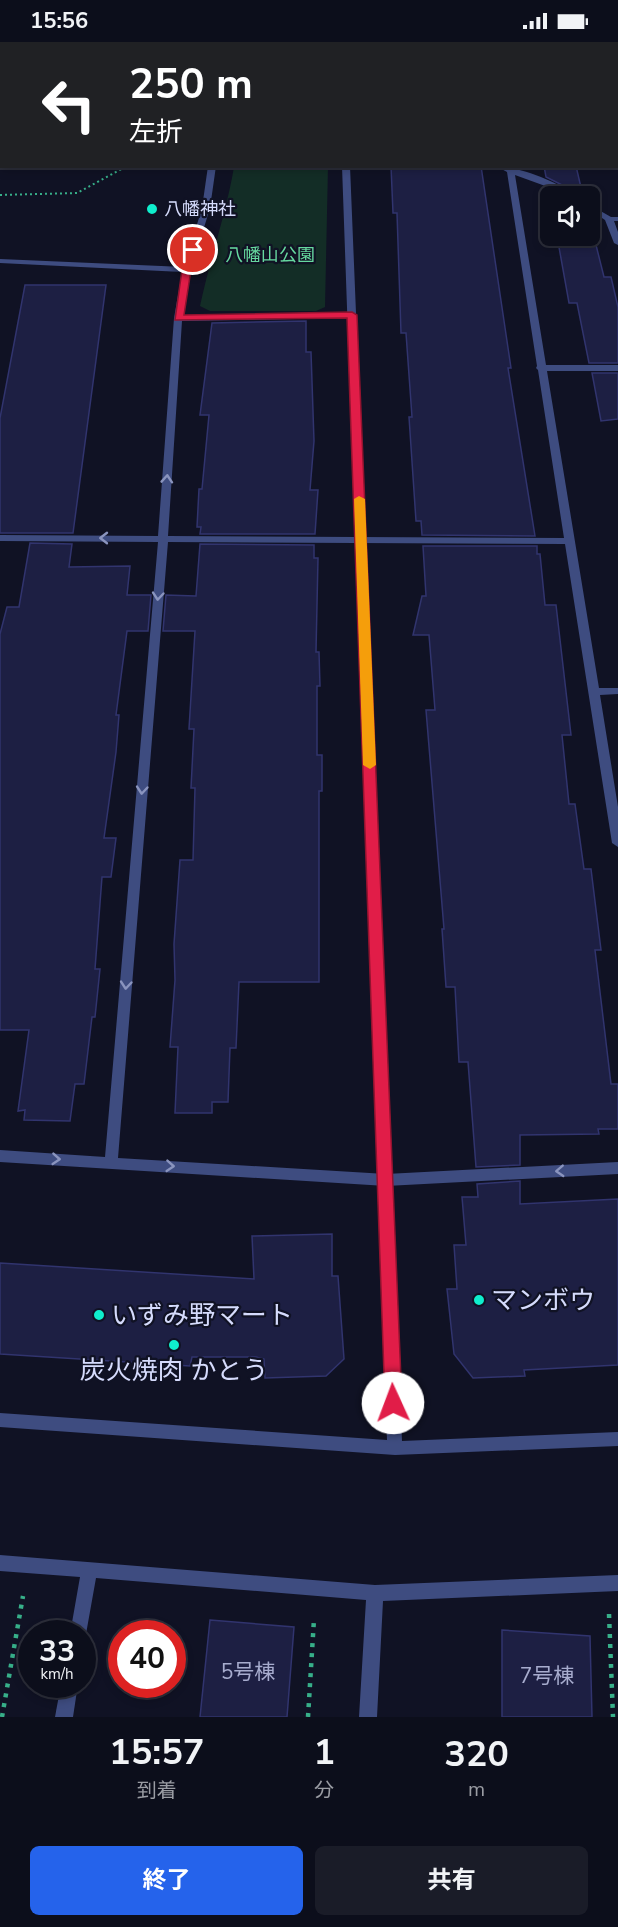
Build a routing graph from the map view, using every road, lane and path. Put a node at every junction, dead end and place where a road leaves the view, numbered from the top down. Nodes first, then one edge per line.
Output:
1 (123, 168) edge
2 (212, 168) edge
3 (346, 168) edge
4 (503, 168) edge
5 (510, 172) junction
6 (554, 186) edge
7 (0, 195) edge
8 (600, 212) edge
9 (614, 219) edge
10 (618, 243) edge
11 (0, 261) edge
12 (186, 270) junction
13 (352, 315) junction
14 (178, 318) junction
15 (540, 368) junction
16 (618, 368) edge
17 (0, 538) edge
18 (163, 538) junction
19 (361, 540) junction
20 (568, 541) junction
21 (595, 692) junction
22 (618, 692) edge
23 (618, 843) edge
24 (0, 1156) edge
25 (111, 1162) junction
26 (618, 1168) edge
27 (386, 1180) junction
28 (0, 1420) edge
29 (618, 1439) edge
30 (395, 1448) junction
31 (0, 1563) edge
32 (28, 1565) junction
33 (89, 1570) junction
34 (613, 1584) edge
35 (317, 1588) junction
36 (375, 1593) junction
37 (80, 1620) edge
38 (67, 1698) edge
39 (2, 1717) edge
40 (64, 1717) edge
41 (308, 1717) edge
42 (368, 1717) edge
43 (613, 1717) edge

1 - 7 path
2 - 12 street
3 - 13 street
4 - 5 street
5 - 6 street
5 - 15 street
8 - 9 street
9 - 10 street
11 - 12 street
12 - 14 street
13 - 14 street
13 - 19 street
18 -> 14 street
15 - 16 street
15 - 20 street
18 -> 17 street
18 - 19 street
18 -> 25 street
19 - 20 street
19 - 27 street
20 - 21 street
21 - 22 street
21 - 23 street
24 -> 25 street
25 -> 27 street
26 -> 27 street
27 - 30 street
28 - 30 street
29 - 30 street
31 - 32 street
32 - 33 street
32 - 39 path
33 - 35 street
33 - 37 street
34 - 36 street
34 - 43 path
35 - 36 street
35 - 41 path
36 - 42 street
38 - 40 street

